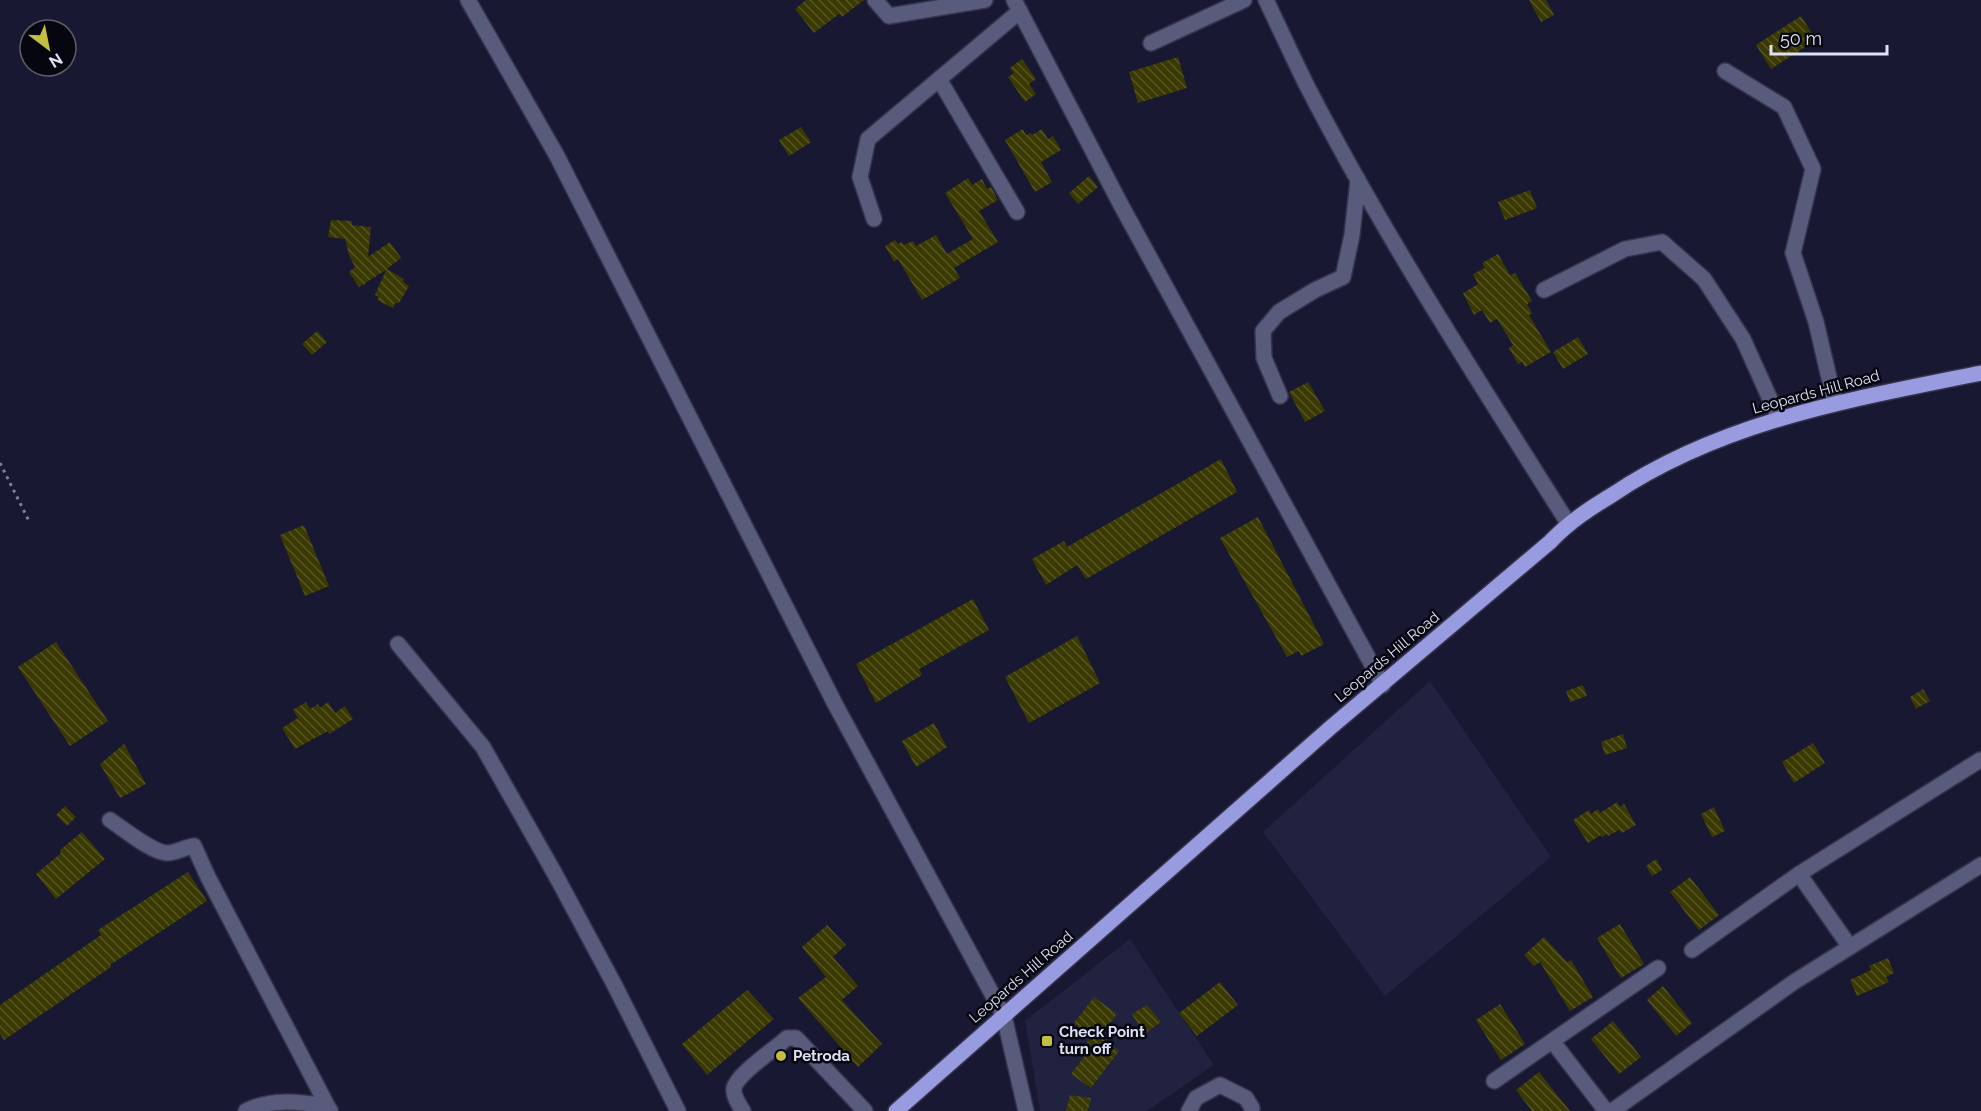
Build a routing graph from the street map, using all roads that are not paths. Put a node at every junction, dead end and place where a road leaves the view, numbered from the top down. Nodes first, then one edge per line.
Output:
1 (468, 0) edge
2 (875, 0) edge
3 (985, 0) edge
4 (1244, 0) edge
5 (1266, 0) edge
6 (1017, 6) edge
7 (1151, 43) dead end
8 (1725, 70) dead end
9 (939, 79) junction
10 (1358, 180) junction
11 (1017, 212) dead end
12 (874, 219) dead end
13 (1544, 290) dead end
14 (1981, 373) edge
15 (1280, 396) dead end
16 (1835, 403) junction
17 (1779, 419) junction
18 (1568, 523) junction
19 (398, 644) dead end
20 (1383, 685) junction
21 (1980, 760) edge
22 (110, 820) dead end
23 (1981, 865) edge
24 (1799, 874) junction
25 (1850, 947) junction
26 (1692, 950) dead end
27 (1658, 968) dead end
28 (1004, 1016) junction
29 (1553, 1042) junction
30 (1494, 1081) dead end
31 (1252, 1108) dead end
32 (330, 1110) edge
33 (246, 1111) edge
34 (678, 1111) edge
35 (742, 1111) edge
36 (865, 1111) edge
37 (896, 1111) edge
38 (1026, 1111) edge
39 (1190, 1111) edge
40 (1606, 1111) edge
41 (1611, 1111) edge

1 - 28 street
2 - 3 street
4 - 7 street
5 - 10 street
6 - 9 street
6 - 20 street
8 - 16 street
9 - 11 street
9 - 12 street
10 - 15 street
10 - 18 street
13 - 17 street
14 - 16 main road, Leopards Hill Road
16 - 17 main road, Leopards Hill Road
17 - 18 main road, Leopards Hill Road
18 - 20 main road, Leopards Hill Road
19 - 34 street
20 - 28 main road, Leopards Hill Road
21 - 24 street
22 - 32 street
23 - 25 street
24 - 25 street
24 - 26 street
25 - 41 street
27 - 29 street
28 - 37 main road, Leopards Hill Road
28 - 38 street
29 - 30 street
29 - 40 street
31 - 39 street
32 - 33 street
35 - 36 street

